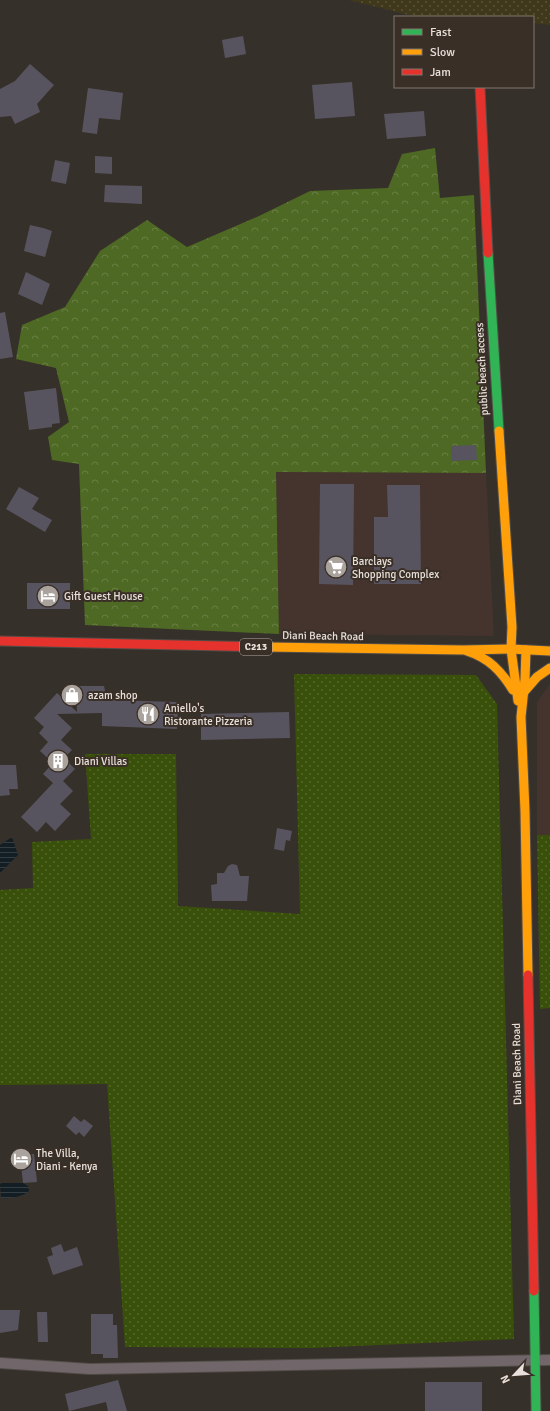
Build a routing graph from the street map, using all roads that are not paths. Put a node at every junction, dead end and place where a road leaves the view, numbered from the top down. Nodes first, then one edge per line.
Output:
1 (480, 88) edge
2 (512, 627) junction
3 (0, 641) edge
4 (511, 649) junction
5 (463, 650) junction
6 (526, 650) junction
7 (550, 651) edge
8 (550, 668) edge
9 (520, 694) junction
10 (536, 1360) junction
11 (550, 1360) edge
12 (0, 1362) edge
13 (536, 1411) edge

1 - 2 main road, public beach access
2 - 4 main road, public beach access
2 - 6 street
3 - 5 main road, Diani Beach Road / C213
4 - 5 main road, Diani Beach Road / C213
4 - 6 main road, Diani Beach Road / C213
4 - 9 main road, public beach access
5 - 9 main road
6 - 7 main road, Diani Beach Road / C213
6 - 9 main road
8 - 9 main road
9 - 10 main road, Diani Beach Road
10 - 11 street
10 - 12 street
10 - 13 main road, Diani Beach Road

